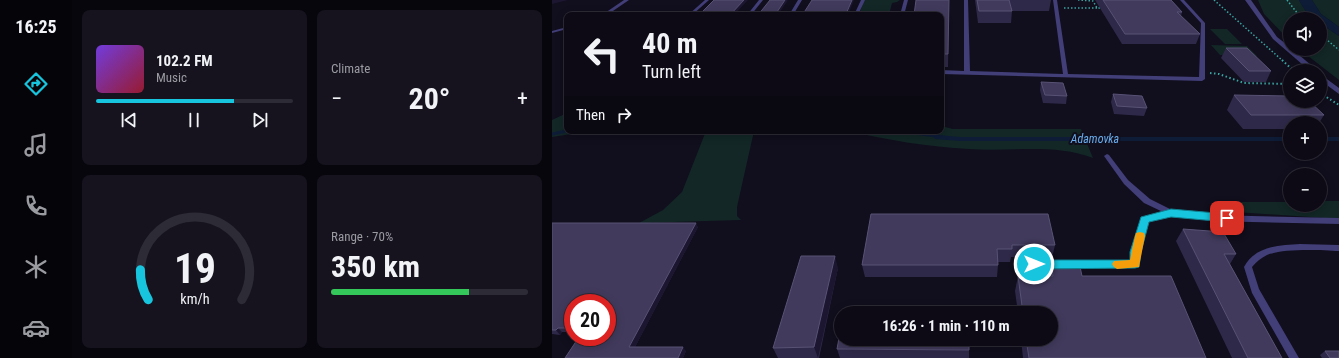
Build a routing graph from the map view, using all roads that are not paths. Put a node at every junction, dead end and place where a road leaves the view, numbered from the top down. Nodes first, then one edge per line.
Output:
1 (627, 0) edge
2 (707, 0) edge
3 (761, 0) edge
4 (800, 0) edge
5 (862, 0) edge
6 (906, 0) edge
7 (966, 0) edge
8 (1055, 0) edge
9 (1182, 0) edge
10 (1248, 0) edge
11 (609, 12) edge
12 (693, 12) edge
13 (751, 12) edge
14 (793, 12) edge
15 (857, 12) edge
16 (903, 12) edge
17 (564, 29) edge
18 (552, 32) edge
19 (1306, 64) edge
20 (944, 72) edge
21 (967, 73) junction
22 (1066, 76) junction
23 (1327, 82) edge
24 (1339, 92) edge
25 (1107, 156) dead end
26 (1171, 213) junction
27 (1339, 221) edge
28 (1339, 248) edge
29 (1034, 264) dead end
30 (1294, 358) edge

1 - 11 lane
2 - 12 lane
3 - 13 lane
4 - 14 lane
5 - 15 lane
6 - 16 lane
7 - 21 lane
8 - 22 lane
9 - 22 lane
10 - 19 street
17 - 18 lane
20 - 21 lane
21 - 22 lane
23 - 24 street
25 - 26 lane
26 - 27 lane
26 - 29 lane
28 - 30 lane

